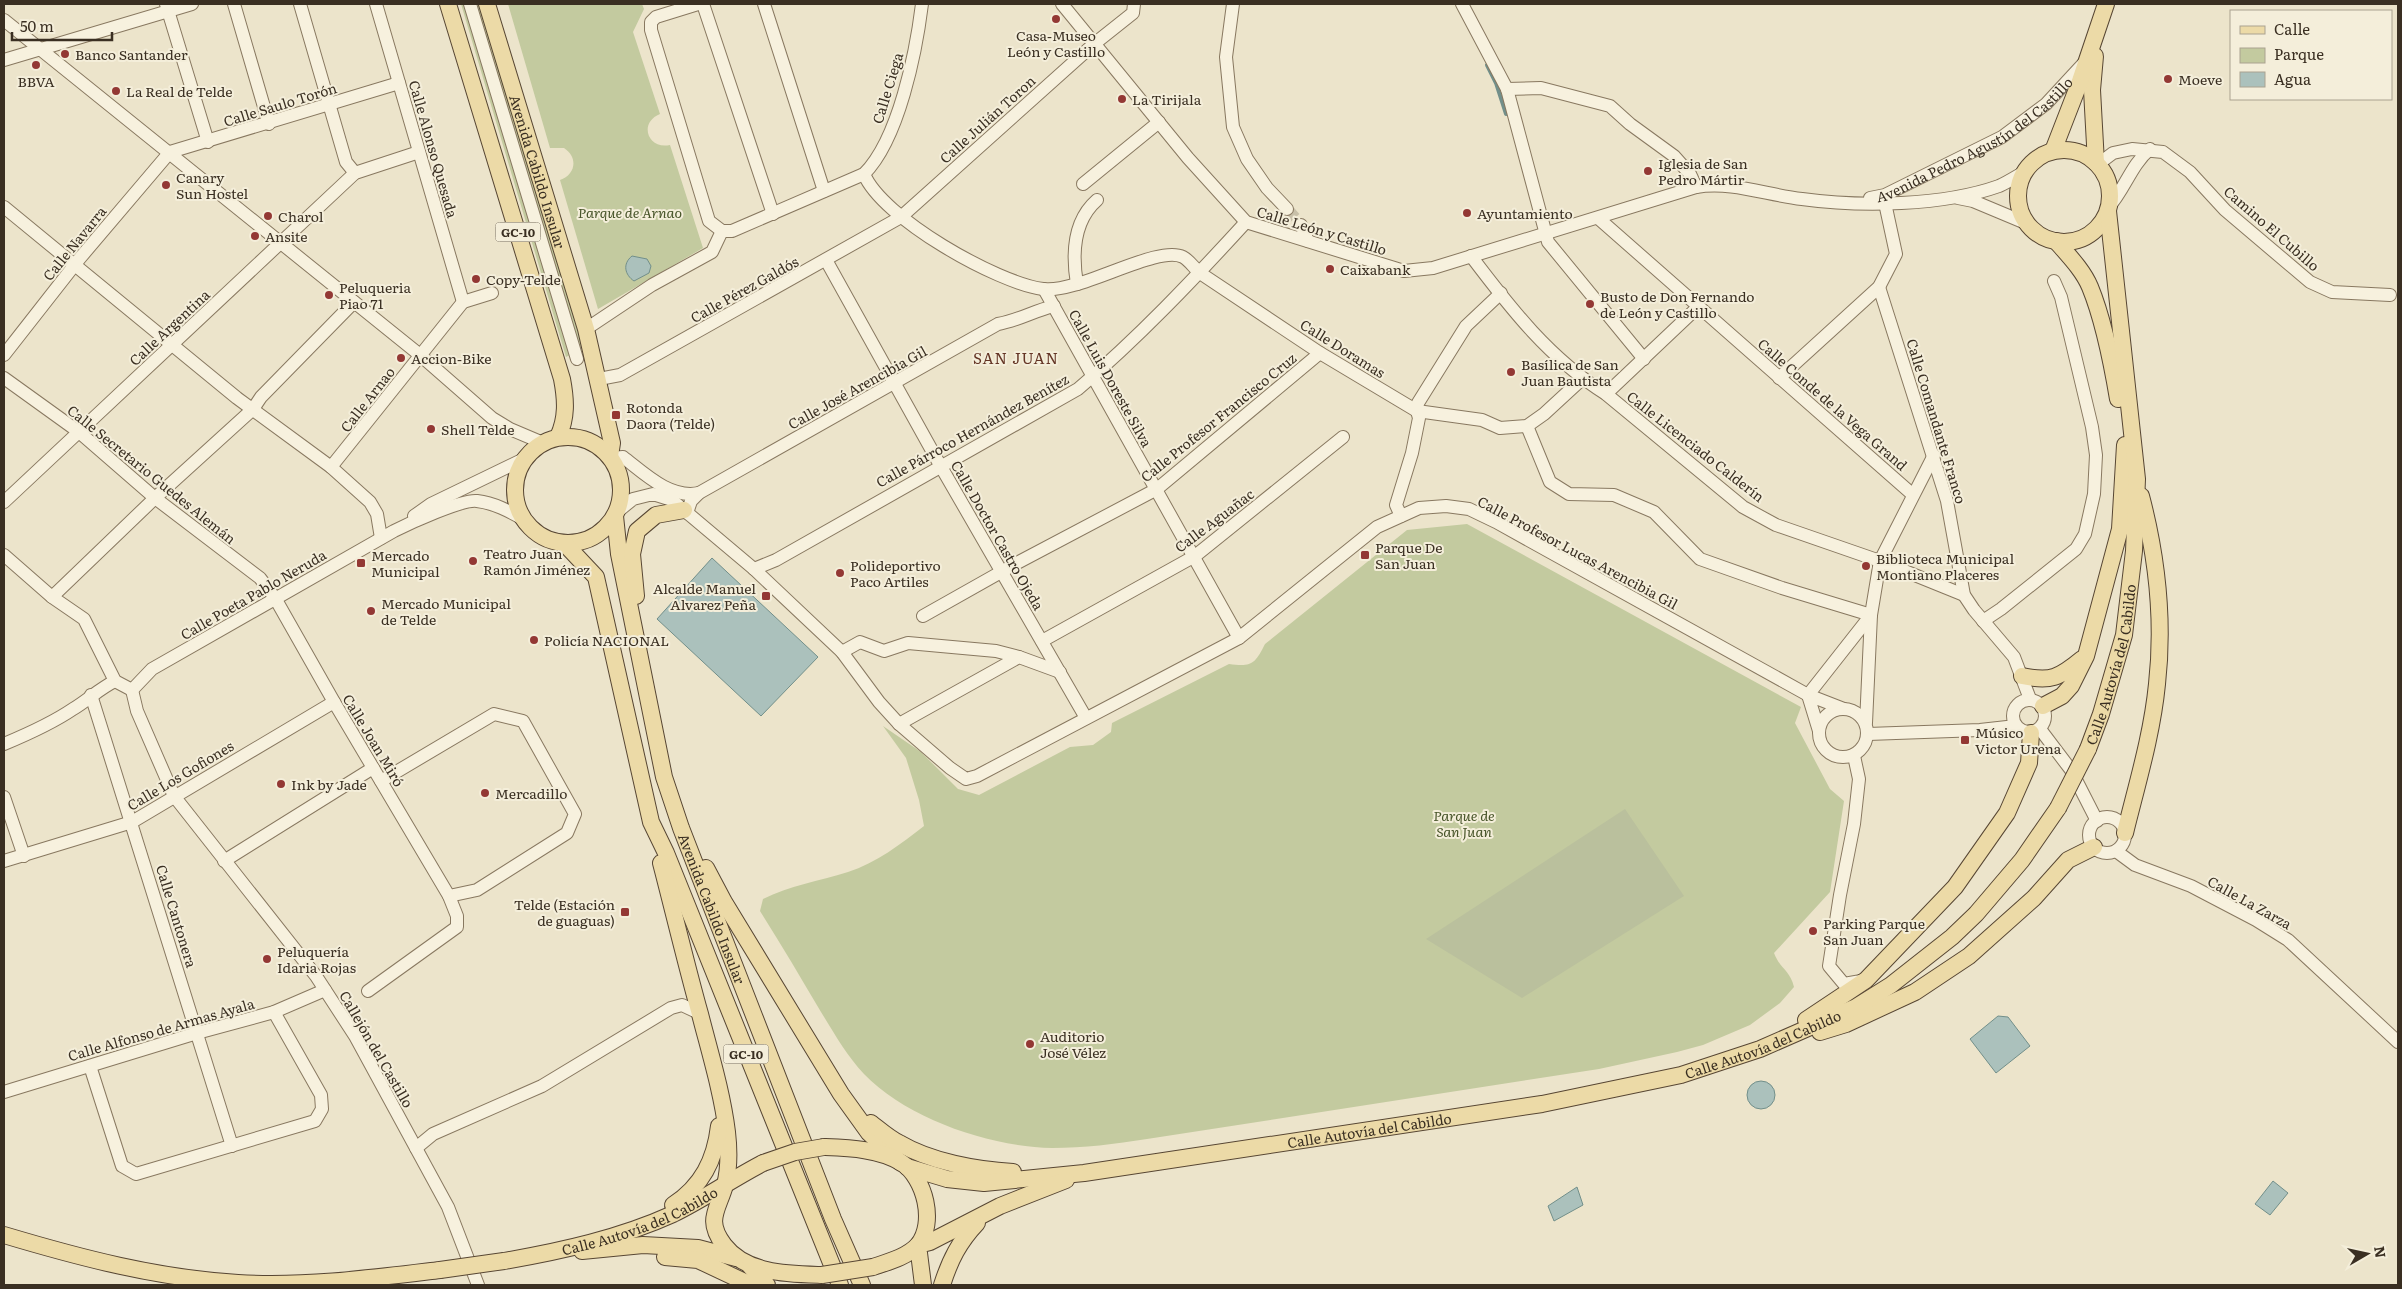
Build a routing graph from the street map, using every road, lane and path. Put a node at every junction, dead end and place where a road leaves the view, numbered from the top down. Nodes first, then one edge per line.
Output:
1 (192, 4) edge
2 (234, 4) edge
3 (300, 4) edge
4 (376, 4) edge
5 (448, 4) edge
6 (470, 4) edge
7 (487, 4) edge
8 (698, 4) edge
9 (703, 4) edge
10 (764, 4) edge
11 (922, 4) edge
12 (1062, 4) edge
13 (1233, 4) edge
14 (1462, 4) edge
15 (2106, 4) edge
16 (168, 7) edge
17 (1134, 8) edge
18 (4, 20) edge
19 (2096, 36) junction
20 (1094, 44) junction
21 (43, 50) junction
22 (2088, 59) junction
23 (4, 60) edge
24 (399, 83) junction
25 (1507, 89) junction
26 (330, 105) junction
27 (1159, 122) junction
28 (269, 124) junction
29 (208, 142) junction
30 (2150, 149) junction
31 (2053, 151) junction
32 (170, 152) junction
33 (419, 152) junction
34 (2097, 164) junction
35 (2026, 171) junction
36 (355, 173) junction
37 (864, 174) junction
38 (1083, 184) dead end
39 (1696, 188) junction
40 (824, 191) junction
41 (1956, 197) junction
42 (1097, 200) dead end
43 (1851, 203) junction
44 (1885, 203) junction
45 (4, 207) edge
46 (1287, 209) tunnel mouth
47 (2108, 209) junction
48 (773, 214) junction
49 (901, 217) junction
50 (1598, 218) junction
51 (1246, 222) junction
52 (2028, 224) junction
53 (1301, 225) tunnel mouth
54 (722, 231) junction
55 (1546, 234) junction
56 (1308, 241) junction
57 (2056, 241) junction
58 (281, 244) junction
59 (1471, 256) junction
60 (826, 260) junction
61 (75, 265) junction
62 (1200, 273) junction
63 (2054, 281) dead end
64 (1077, 284) junction
65 (1879, 288) junction
66 (1044, 289) junction
67 (492, 293) dead end
68 (1501, 294) junction
69 (2390, 295) dead end
70 (354, 302) junction
71 (463, 302) junction
72 (1054, 306) junction
73 (1698, 307) junction
74 (586, 329) junction
75 (172, 345) junction
76 (1320, 354) junction
77 (4, 355) edge
78 (420, 355) junction
79 (577, 358) dead end
80 (1644, 359) junction
81 (1092, 377) junction
82 (4, 378) edge
83 (1779, 378) junction
84 (599, 379) junction
85 (1582, 379) junction
86 (895, 382) junction
87 (1606, 394) junction
88 (253, 410) junction
89 (1417, 411) junction
90 (1527, 426) junction
91 (79, 432) junction
92 (1343, 437) dead end
93 (2125, 438) junction
94 (550, 440) junction
95 (1934, 455) junction
96 (610, 457) junction
97 (526, 458) junction
98 (940, 465) junction
99 (331, 467) junction
100 (2136, 479) junction
101 (1157, 489) junction
102 (699, 492) junction
103 (1912, 494) junction
104 (155, 498) junction
105 (4, 502) edge
106 (686, 512) junction
107 (616, 514) junction
108 (2135, 515) junction
109 (1400, 516) junction
110 (523, 519) junction
111 (394, 530) junction
112 (381, 538) junction
113 (565, 544) junction
114 (4, 555) edge
115 (1195, 556) junction
116 (1880, 561) junction
117 (754, 569) junction
118 (1002, 572) junction
119 (1964, 595) junction
120 (52, 597) junction
121 (275, 598) junction
122 (1871, 615) junction
123 (923, 616) dead end
124 (1983, 620) junction
125 (636, 636) junction
126 (1239, 638) junction
127 (1042, 641) junction
128 (842, 652) junction
129 (2086, 656) junction
130 (1019, 657) junction
131 (1060, 672) junction
132 (2022, 676) junction
133 (115, 681) junction
134 (132, 690) junction
135 (1808, 694) junction
136 (91, 695) junction
137 (334, 702) junction
138 (2037, 702) junction
139 (1844, 709) junction
140 (1086, 718) junction
141 (899, 724) junction
142 (2016, 726) junction
143 (1867, 728) junction
144 (1819, 731) junction
145 (2036, 731) junction
146 (4, 744) edge
147 (1854, 756) junction
148 (373, 768) junction
149 (381, 781) junction
150 (174, 796) junction
151 (4, 797) edge
152 (2097, 821) junction
153 (132, 822) junction
154 (651, 822) junction
155 (680, 828) junction
156 (2125, 833) junction
157 (2094, 847) junction
158 (2116, 851) junction
159 (24, 856) junction
160 (4, 861) edge
161 (224, 861) junction
162 (449, 896) junction
163 (1866, 980) junction
164 (325, 990) junction
165 (368, 991) dead end
166 (274, 1012) junction
167 (699, 1013) junction
168 (197, 1033) junction
169 (2398, 1042) edge
170 (1760, 1049) junction
171 (90, 1066) junction
172 (4, 1092) edge
173 (722, 1101) junction
174 (852, 1110) junction
175 (232, 1146) junction
176 (416, 1148) junction
177 (904, 1165) junction
178 (1084, 1173) junction
179 (1050, 1176) junction
180 (724, 1186) junction
181 (989, 1211) junction
182 (638, 1229) junction
183 (4, 1235) edge
184 (918, 1245) junction
185 (608, 1250) junction
186 (555, 1252) junction
187 (746, 1262) junction
188 (478, 1285) edge
189 (751, 1285) edge
190 (767, 1285) edge
191 (840, 1285) edge
192 (862, 1285) edge
193 (923, 1285) edge
194 (942, 1285) edge

1 - 16 street
2 - 28 street
3 - 26 street
4 - 24 street, Calle Alonso Quesada
5 - 94 main road, GC-10
6 - 79 street
7 - 74 main road, Avenida Cabildo Insular / GC-10
8 - 54 street
9 - 48 street
10 - 40 street
11 - 37 street, Calle Ciega
12 - 20 street, Calle León y Castillo
13 - 46 street
14 - 25 street
15 - 19 main road
16 - 21 street
16 - 29 street
17 - 20 street, Calle Julián Toron
18 - 21 street
19 - 22 main road
19 - 34 main road
20 - 27 street, Calle León y Castillo
20 - 49 street, Calle Julián Toron
21 - 23 street
21 - 32 street
22 - 31 main road
22 - 43 street, Avenida Pedro Agustín del Castillo
24 - 26 street, Calle Saulo Torón
24 - 33 street, Calle Alonso Quesada
25 - 39 street
25 - 55 street
26 - 28 street, Calle Saulo Torón
26 - 36 street
27 - 38 street
27 - 51 street, Calle León y Castillo
28 - 29 street, Calle Saulo Torón
29 - 32 street, Calle Saulo Torón
30 - 34 street, Camino El Cubillo
30 - 47 street
30 - 69 street, Camino El Cubillo
31 - 34 main road
31 - 35 main road
32 - 58 street
32 - 61 street, Calle Navarra
33 - 36 street
33 - 71 street, Calle Alonso Quesada
34 - 47 main road
35 - 41 street, Avenida Pedro Agustín del Castillo
35 - 52 main road
36 - 58 street, Calle Argentina
37 - 40 street
37 - 49 street
39 - 43 street, Avenida Pedro Agustín del Castillo
39 - 50 street
40 - 48 street
41 - 44 street, Avenida Pedro Agustín del Castillo
41 - 52 street, Avenida Pedro Agustín del Castillo
42 - 64 street
43 - 44 street, Avenida Pedro Agustín del Castillo
44 - 65 street
45 - 61 street
47 - 57 main road
47 - 100 main road, Calle Autovía del Cabildo
48 - 54 street
49 - 60 street, Calle Pérez Galdós
49 - 66 street
50 - 55 street
50 - 73 street, Calle Conde de la Vega Grand
51 - 56 street, Calle León y Castillo
51 - 62 street, Calle Párroco Hernández Benítez
52 - 57 main road
53 - 56 street
54 - 74 street
55 - 59 street
55 - 80 street
56 - 59 street, Calle León y Castillo
57 - 93 main road, Calle Autovía del Cabildo
58 - 70 street
58 - 75 street, Calle Argentina
59 - 68 street, Calle Licenciado Calderín
60 - 84 street, Calle Pérez Galdós
60 - 86 street, Calle Doctor Castro Ojeda
61 - 75 street
61 - 77 street, Calle Navarra
62 - 64 street, Calle Doramas
62 - 76 street, Calle Doramas
62 - 81 street, Calle Párroco Hernández Benítez
63 - 124 street
64 - 66 street, Calle Doramas
65 - 83 street
65 - 95 street, Calle Comandante Franco
66 - 72 street, Calle Luis Doreste Silva
67 - 71 street
68 - 85 street, Calle Licenciado Calderín
68 - 89 street
70 - 78 street
70 - 88 street
71 - 78 street, Calle Arnao
72 - 81 street, Calle Luis Doreste Silva
72 - 86 street, Calle José Arencibia Gil
73 - 80 street
73 - 83 street, Calle Conde de la Vega Grand
74 - 84 main road, Avenida Cabildo Insular / GC-10
75 - 88 street
75 - 91 street, Calle Argentina
76 - 89 street, Calle Doramas
76 - 101 street, Calle Profesor Francisco Cruz
78 - 94 street
78 - 99 street, Calle Arnao
80 - 87 street
81 - 98 street, Calle Párroco Hernández Benítez
81 - 101 street, Calle Luis Doreste Silva
82 - 91 street, Calle Secretario Guedes Alemán
83 - 103 street, Calle Conde de la Vega Grand
84 - 96 main road, Avenida Cabildo Insular / GC-10
85 - 87 street, Calle Licenciado Calderín
85 - 90 street
86 - 98 street, Calle Doctor Castro Ojeda
86 - 102 street, Calle José Arencibia Gil
87 - 116 street, Calle Licenciado Calderín
88 - 99 street
88 - 104 street
89 - 90 street, Calle Doramas
89 - 109 street
90 - 122 street
91 - 104 street, Calle Secretario Guedes Alemán
91 - 105 street, Calle Argentina
92 - 115 street, Calle Aguañac
93 - 108 main road, Calle Autovía del Cabildo
93 - 129 main road
94 - 96 main road, GC-10
94 - 97 main road
95 - 103 street
95 - 119 street, Calle Comandante Franco
96 - 102 street
96 - 107 main road, GC-10
97 - 110 main road
97 - 111 street, Calle Poeta Pablo Neruda
98 - 117 street, Calle Párroco Hernández Benítez
98 - 118 street, Calle Doctor Castro Ojeda
99 - 112 street
100 - 108 main road, Calle Autovía del Cabildo
100 - 156 main road
101 - 115 street, Calle Luis Doreste Silva
101 - 118 street, Calle Profesor Francisco Cruz
102 - 106 street
103 - 116 street
104 - 120 street
104 - 121 street, Calle Secretario Guedes Alemán
106 - 107 street
106 - 117 street
106 - 125 main road
107 - 113 main road
107 - 125 main road, Avenida Cabildo Insular / GC-10
108 - 170 main road, Calle Autovía del Cabildo, bridge
109 - 126 street, Calle Profesor Lucas Arencibia Gil
109 - 135 street, Calle Profesor Lucas Arencibia Gil
110 - 111 street, Calle Poeta Pablo Neruda
110 - 113 main road, GC-10
111 - 112 street, Calle Poeta Pablo Neruda
112 - 121 street, Calle Poeta Pablo Neruda
113 - 154 main road, Avenida Cabildo Insular / GC-10
114 - 120 street
115 - 126 street, Calle Luis Doreste Silva
115 - 127 street, Calle Aguañac
116 - 119 street, Calle Licenciado Calderín
116 - 122 street
117 - 128 street
118 - 123 street, Calle Profesor Francisco Cruz
118 - 127 street, Calle Doctor Castro Ojeda
119 - 124 street
120 - 133 street
121 - 134 street, Calle Poeta Pablo Neruda
121 - 137 street, Calle Joan Miró
122 - 135 street
122 - 143 street
124 - 132 street
125 - 155 main road, Avenida Cabildo Insular / GC-10
126 - 140 street, Calle Profesor Lucas Arencibia Gil
127 - 131 street, Calle Doctor Castro Ojeda
128 - 130 street
128 - 141 street
129 - 132 main road
129 - 138 main road
130 - 131 street
130 - 141 street
131 - 140 street, Calle Doctor Castro Ojeda
132 - 138 street
133 - 134 street
133 - 136 street
134 - 150 street, Callejón del Castillo
135 - 139 street, Calle Profesor Lucas Arencibia Gil
135 - 144 street
136 - 146 street
136 - 153 street, Calle Cantonera
137 - 148 street, Calle Joan Miró
137 - 150 street, Calle Los Gofiones
138 - 142 street
138 - 145 street
139 - 143 street
139 - 144 street
140 - 141 street, Calle Profesor Lucas Arencibia Gil
142 - 143 street
142 - 145 street
143 - 147 street
144 - 147 street
145 - 152 street
145 - 163 main road
147 - 163 street
148 - 149 street, Calle Joan Miró
148 - 161 street
149 - 162 street, Calle Joan Miró
149 - 162 street
150 - 153 street, Calle Los Gofiones
150 - 161 street, Callejón del Castillo
151 - 159 street
152 - 156 street
152 - 157 street
153 - 159 street, Calle Los Gofiones
153 - 168 street, Calle Cantonera
154 - 167 main road
154 - 191 main road, Avenida Cabildo Insular / GC-10
155 - 174 main road
155 - 192 main road, Avenida Cabildo Insular / GC-10
156 - 158 street
157 - 158 street
157 - 170 main road
158 - 169 street, Calle La Zarza
159 - 160 street, Calle Los Gofiones
161 - 164 street, Callejón del Castillo
162 - 165 street, Calle Joan Miró
163 - 170 main road
164 - 166 street, Calle Alfonso de Armas Ayala
164 - 176 street, Callejón del Castillo
166 - 168 street, Calle Alfonso de Armas Ayala
166 - 175 street
167 - 173 main road
167 - 176 street
168 - 171 street, Calle Alfonso de Armas Ayala
168 - 175 street, Calle Cantonera
170 - 178 main road, Calle Autovía del Cabildo
171 - 172 street, Calle Alfonso de Armas Ayala
171 - 175 street
173 - 180 main road
173 - 182 main road
174 - 177 main road
174 - 179 main road
176 - 188 street, Callejón del Castillo
177 - 179 main road, Calle Autovía del Cabildo
177 - 180 main road, bridge
177 - 184 main road
178 - 179 main road, Calle Autovía del Cabildo
178 - 181 main road, Calle Autovía del Cabildo
180 - 182 main road, Calle Autovía del Cabildo
180 - 187 main road
181 - 184 main road, Calle Autovía del Cabildo
181 - 194 main road
182 - 186 main road, Calle Autovía del Cabildo
183 - 186 main road, Calle Autovía del Cabildo, bridge
184 - 187 main road, bridge
184 - 193 main road
185 - 186 main road, Calle Autovía del Cabildo
185 - 187 main road, Calle Autovía del Cabildo
185 - 189 main road
187 - 190 main road

